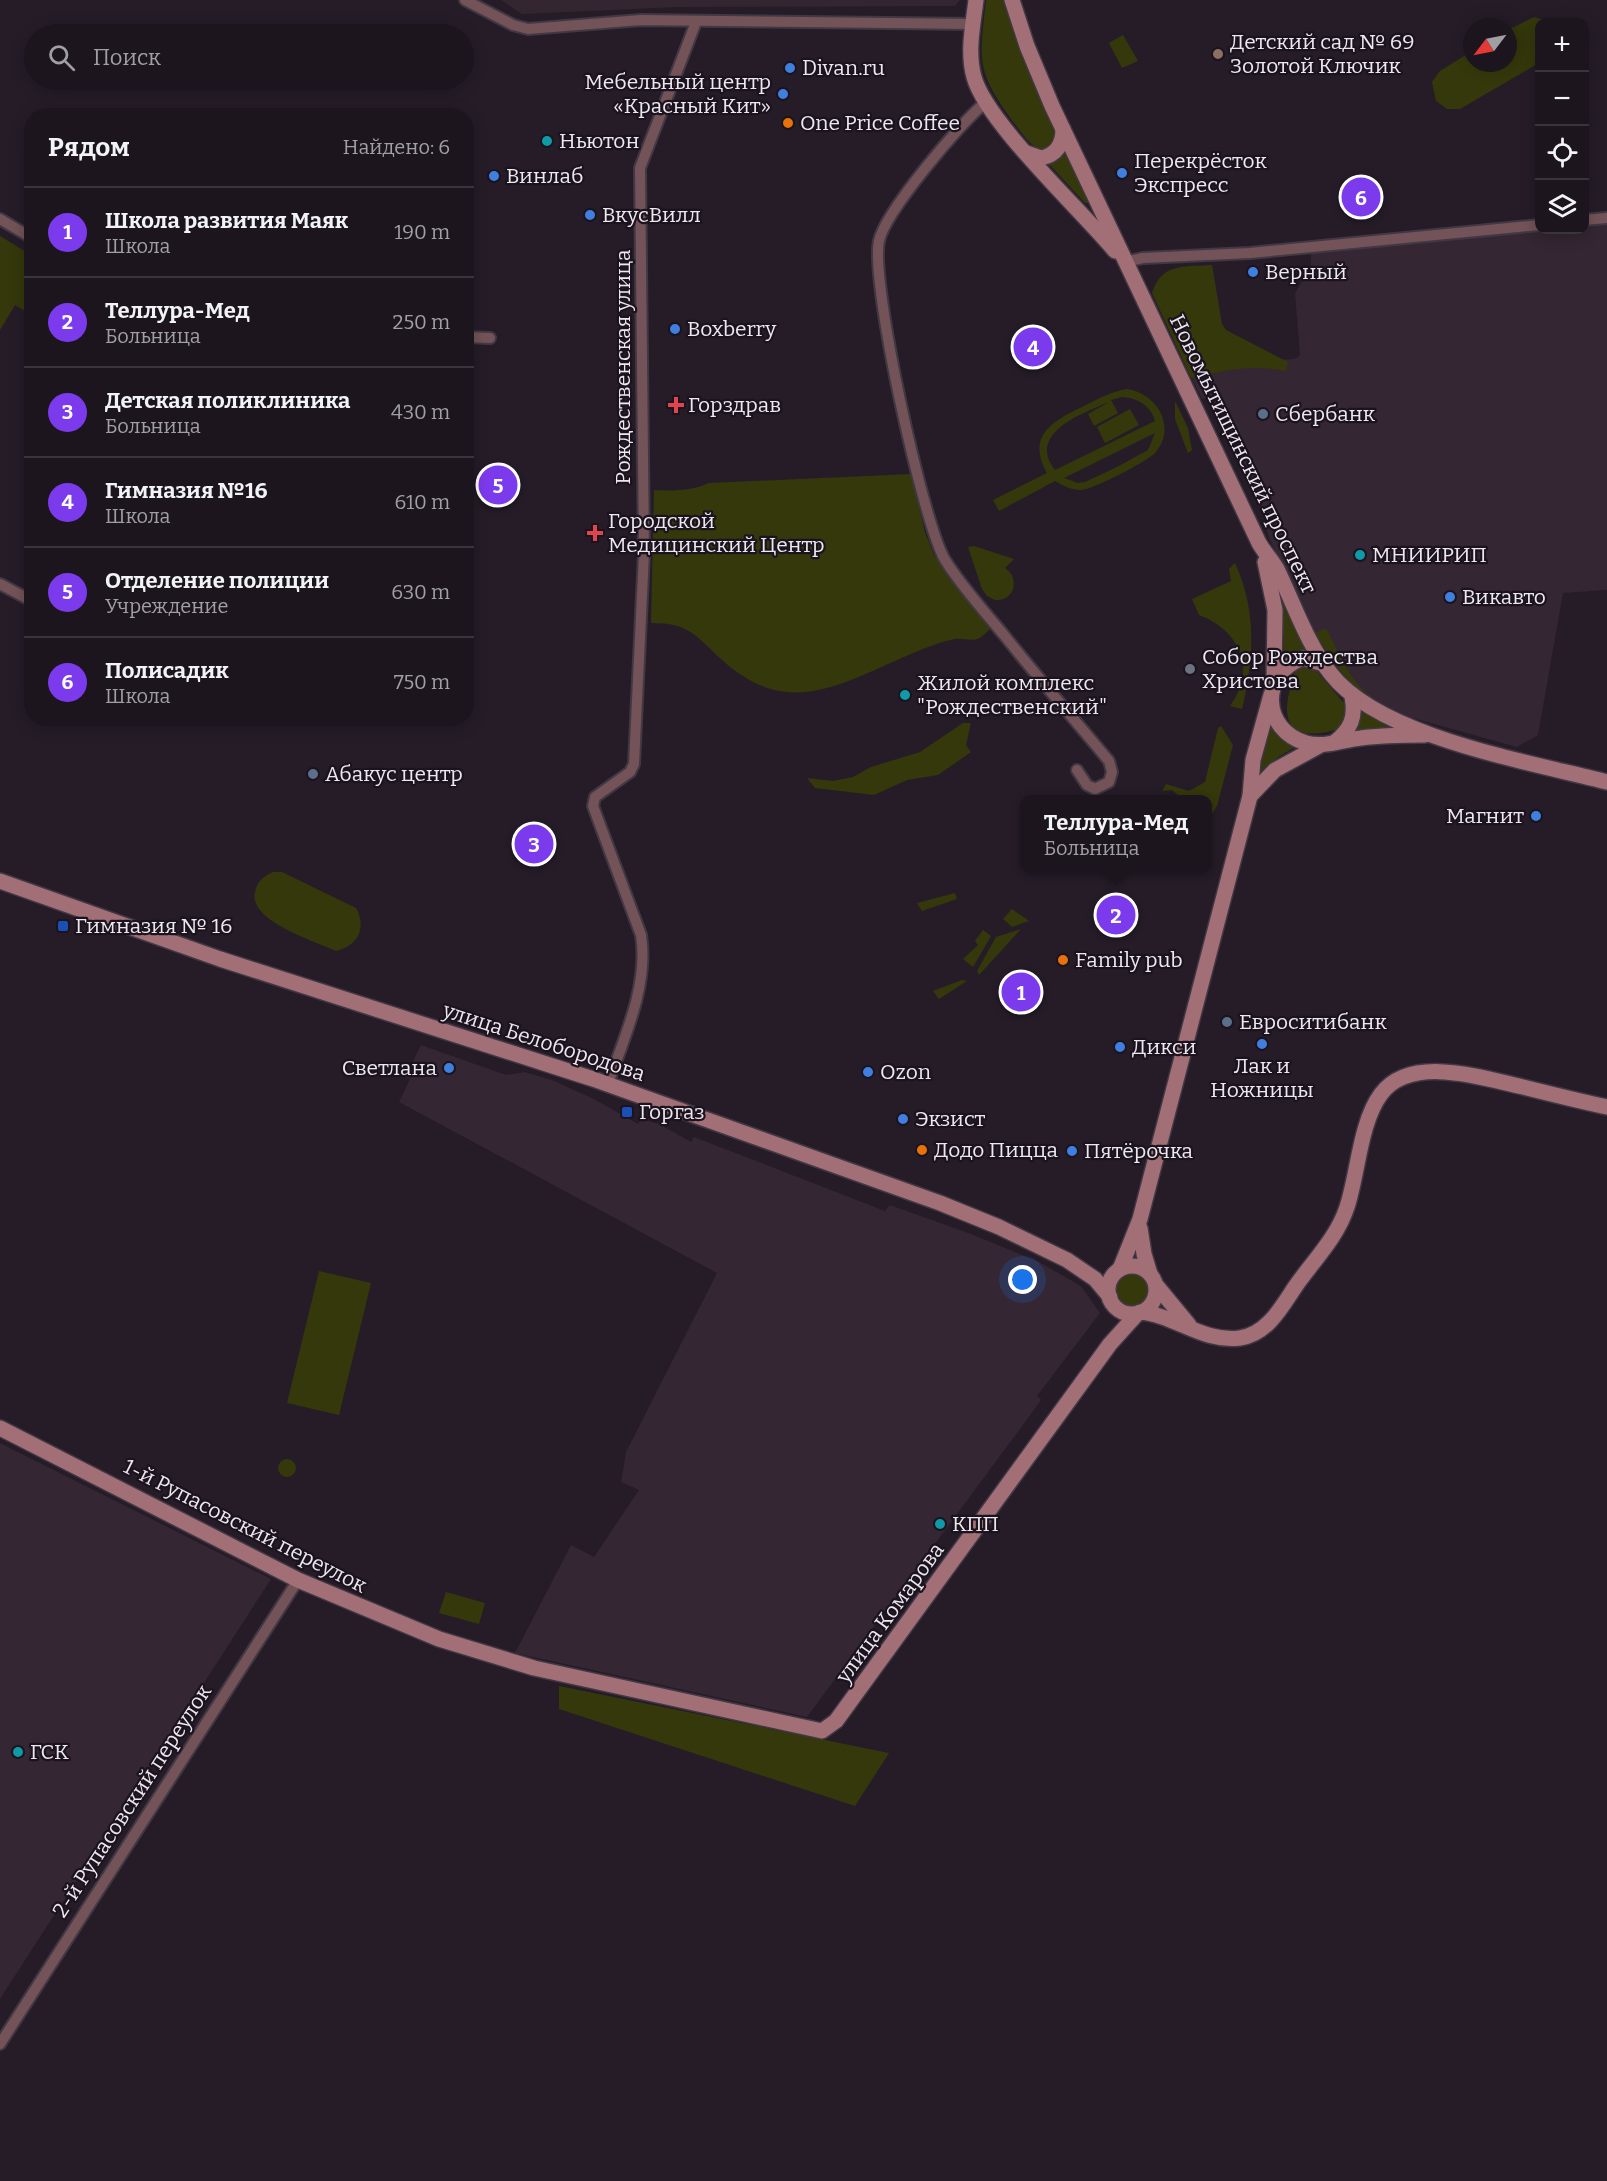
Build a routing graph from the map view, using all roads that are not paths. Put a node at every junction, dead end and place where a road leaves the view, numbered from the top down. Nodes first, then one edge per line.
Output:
1 (465, 0) edge
2 (976, 0) edge
3 (1012, 0) edge
4 (696, 22) junction
5 (974, 24) junction
6 (986, 102) junction
7 (1063, 129) junction
8 (1027, 153) junction
9 (1607, 218) edge
10 (0, 219) edge
11 (1589, 220) edge
12 (1535, 225) edge
13 (24, 233) edge
14 (1124, 262) junction
15 (474, 338) edge
16 (490, 338) dead end
17 (1260, 545) junction
18 (0, 584) edge
19 (24, 597) edge
20 (1324, 664) junction
21 (1273, 688) junction
22 (1352, 697) junction
23 (1434, 736) junction
24 (1335, 742) junction
25 (1319, 746) junction
26 (1077, 770) dead end
27 (1607, 782) edge
28 (1250, 796) junction
29 (0, 881) edge
30 (608, 1084) junction
31 (1607, 1107) edge
32 (1140, 1219) junction
33 (1067, 1260) junction
34 (1120, 1269) junction
35 (1153, 1279) junction
36 (1112, 1301) junction
37 (1139, 1313) junction
38 (1196, 1331) junction
39 (1110, 1344) junction
40 (0, 1428) edge
41 (298, 1580) junction
42 (826, 1729) joint
43 (0, 2044) edge

1 - 4 street
2 - 5 street, Новомытищинский проспект
3 - 7 street, Новомытищинский проспект
4 - 5 street
4 - 30 street, Рождественская улица
5 - 6 street, Новомытищинский проспект
6 - 8 street, Новомытищинский проспект
6 - 26 street
7 - 8 street
7 - 14 street, Новомытищинский проспект
8 - 14 street, Новомытищинский проспект
9 - 11 street
10 - 13 street
12 - 14 street
14 - 17 street, Новомытищинский проспект
15 - 16 street
17 - 20 street, Новомытищинский проспект
17 - 21 street
18 - 19 street
20 - 21 street
20 - 22 street, Новомытищинский проспект
21 - 25 street
21 - 28 street
22 - 23 street, Новомытищинский проспект
22 - 24 street
23 - 24 street
23 - 27 street, Новомытищинский проспект
24 - 25 street
25 - 28 street
28 - 32 street
29 - 30 street, улица Белобородова
30 - 33 street, улица Белобородова
31 - 38 street
32 - 34 street
32 - 35 street
33 - 34 street, улица Белобородова
33 - 36 street, улица Белобородова
34 - 35 street
34 - 36 street
35 - 37 street
35 - 38 street
36 - 37 street
36 - 39 street, улица Комарова
37 - 38 street
37 - 39 street, улица Комарова
39 - 42 street, улица Комарова
40 - 41 street, 1-й Рупасовский переулок
41 - 42 street, 1-й Рупасовский переулок
41 - 43 street, 2-й Рупасовский переулок

